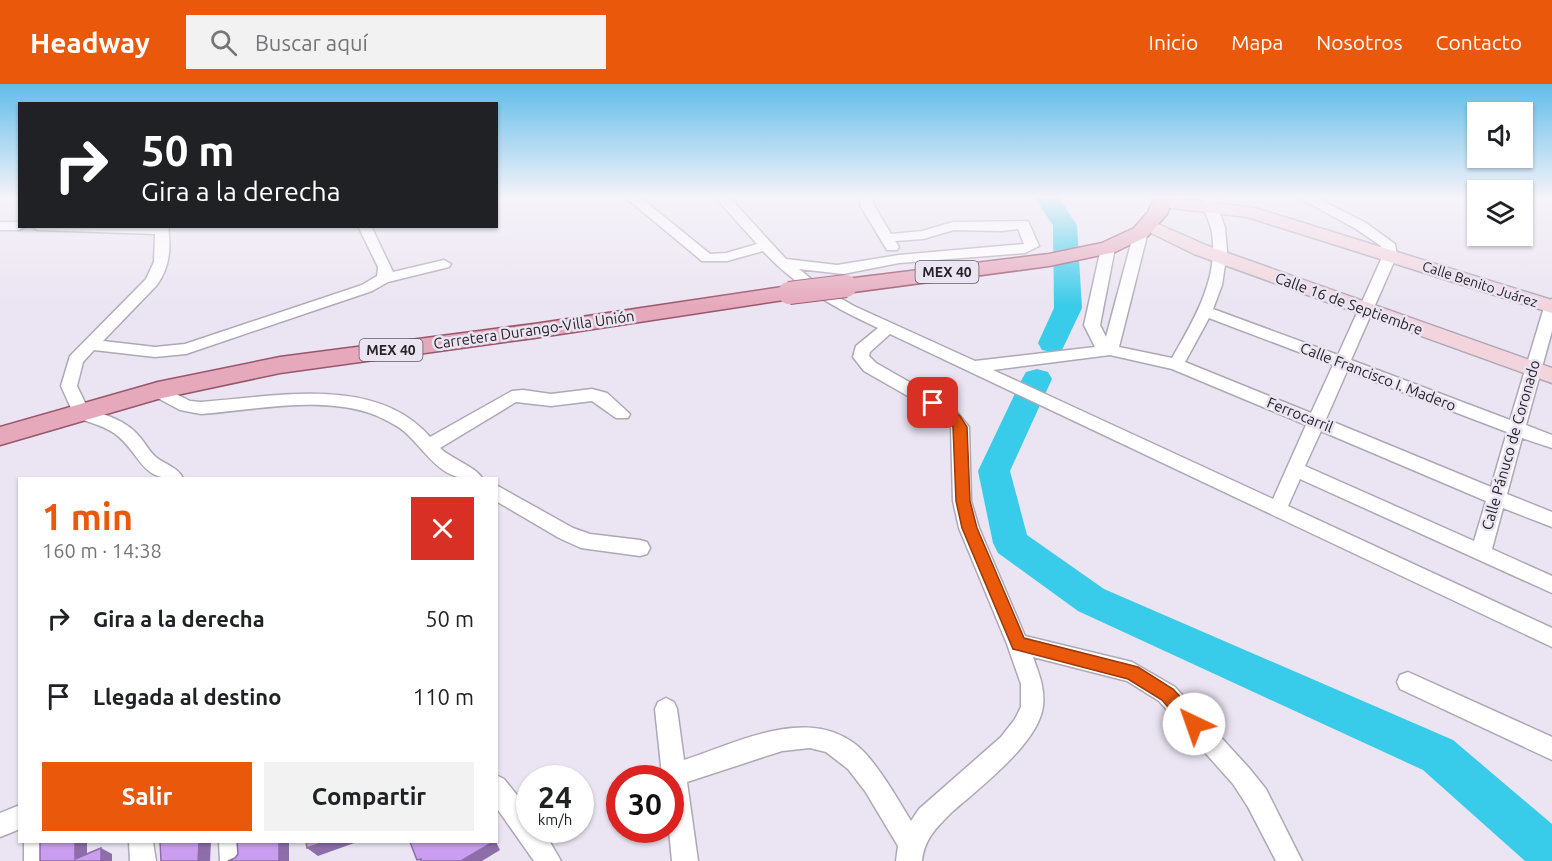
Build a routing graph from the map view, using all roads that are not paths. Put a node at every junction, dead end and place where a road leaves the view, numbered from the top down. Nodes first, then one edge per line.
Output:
1 (161, 233) edge
2 (368, 233) edge
3 (674, 233) edge
4 (753, 233) edge
5 (883, 233) edge
6 (929, 233) edge
7 (1027, 233) edge
8 (1135, 233) edge
9 (1143, 233) edge
10 (1159, 233) edge
11 (1219, 233) edge
12 (1318, 233) edge
13 (1375, 233) edge
14 (886, 238) junction
15 (764, 246) junction
16 (1108, 248) junction
17 (1390, 255) junction
18 (1220, 257) junction
19 (899, 259) junction
20 (782, 263) junction
21 (444, 264) dead end
22 (840, 278) junction
23 (383, 279) junction
24 (1552, 306) edge
25 (1365, 310) junction
26 (1204, 311) junction
27 (888, 328) junction
28 (91, 345) junction
29 (1110, 350) junction
30 (1176, 364) junction
31 (1342, 364) junction
32 (972, 367) junction
33 (1533, 369) junction
34 (1552, 376) edge
35 (158, 391) junction
36 (81, 413) junction
37 (622, 414) dead end
38 (1315, 421) junction
39 (1515, 428) junction
40 (0, 436) edge
41 (1552, 442) edge
42 (429, 446) junction
43 (1295, 469) junction
44 (172, 477) edge
45 (471, 477) edge
46 (498, 493) edge
47 (1496, 497) junction
48 (1278, 508) junction
49 (1552, 520) edge
50 (640, 548) dead end
51 (1481, 552) junction
52 (1552, 585) edge
53 (1552, 638) edge
54 (1018, 644) junction
55 (1408, 682) dead end
56 (666, 709) dead end
57 (1552, 749) edge
58 (673, 765) edge
59 (684, 772) edge
60 (498, 790) edge
61 (18, 818) edge
62 (0, 825) edge
63 (36, 843) edge
64 (141, 843) edge
65 (231, 843) edge
66 (683, 843) edge
67 (910, 852) edge
68 (37, 861) edge
69 (143, 861) edge
70 (233, 861) edge
71 (548, 861) edge
72 (685, 861) edge
73 (1289, 861) edge

1 - 28 street
2 - 23 street
3 - 15 street
4 - 15 street
5 - 14 street
6 - 14 street
7 - 19 street
8 - 16 main road, MEX 40
9 - 29 street
10 - 18 street, Calle 16 de Septiembre
11 - 18 street
12 - 17 street, Calle Benito Juárez
13 - 17 street
14 - 19 street
15 - 20 street
16 - 22 main road, MEX 40
16 - 29 street
17 - 24 street, Calle Benito Juárez
17 - 25 street
18 - 25 street, Calle 16 de Septiembre
18 - 26 street
19 - 22 street
20 - 22 street
20 - 27 street
21 - 23 street
22 - 35 main road, Carretera Durango-Villa Unión / MEX 40, bridge
23 - 28 street
24 - 33 street, Calle Pánuco de Coronado
25 - 31 street
25 - 33 street, Calle 16 de Septiembre
26 - 30 street
26 - 31 street, Calle Francisco I. Madero
27 - 32 street
27 - 54 street
28 - 36 street
29 - 30 street, Ferrocarril
29 - 32 street, Ferrocarril
30 - 38 street, Ferrocarril
31 - 38 street
31 - 39 street, Calle Francisco I. Madero
32 - 48 street
33 - 34 street, Calle 16 de Septiembre
33 - 39 street, Calle Pánuco de Coronado
35 - 36 main road, Carretera Durango-Villa Unión / MEX 40
35 - 42 street
36 - 40 main road, Carretera Durango-Villa Unión / MEX 40
36 - 44 street
37 - 42 street
38 - 43 street
38 - 47 street, Ferrocarril
39 - 41 street, Calle Francisco I. Madero
39 - 47 street, Calle Pánuco de Coronado
42 - 45 street
43 - 48 street
43 - 51 street
46 - 50 street
47 - 49 street, Ferrocarril
47 - 51 street, Calle Pánuco de Coronado
48 - 53 street
51 - 52 street
54 - 67 street
54 - 73 street
55 - 57 street
56 - 58 street
59 - 67 street
60 - 71 street
61 - 62 street
63 - 68 street
64 - 69 street
65 - 70 street
66 - 72 street

